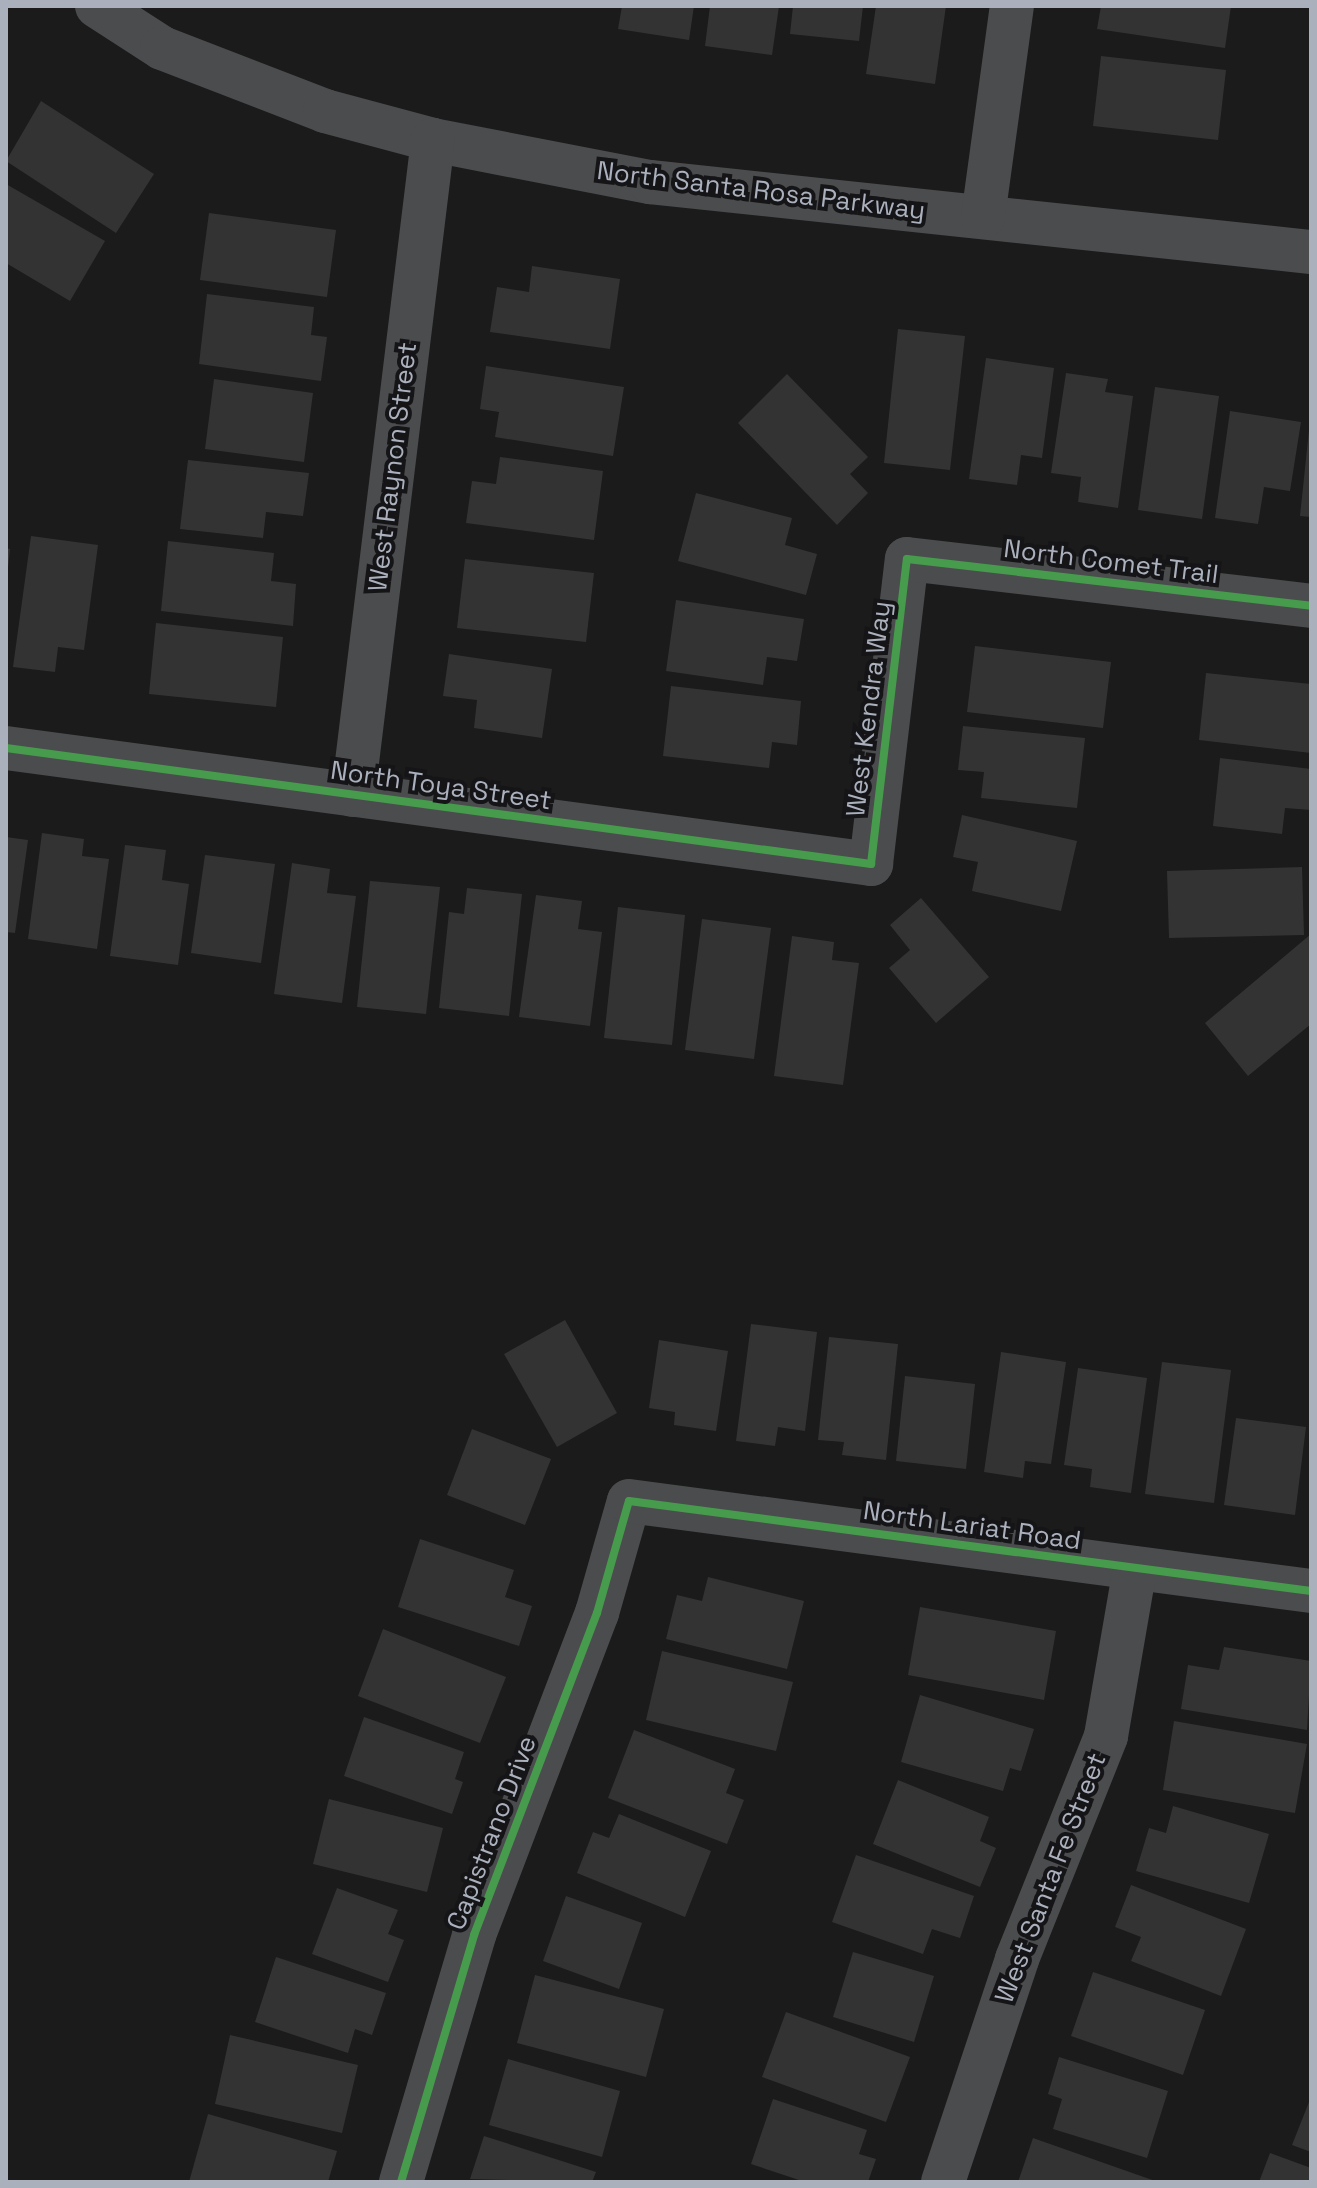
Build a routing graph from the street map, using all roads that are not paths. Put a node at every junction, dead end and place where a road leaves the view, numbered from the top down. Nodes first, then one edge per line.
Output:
1 (97, 6) edge
2 (1012, 6) edge
3 (433, 140) junction
4 (983, 217) junction
5 (1311, 252) edge
6 (907, 559) joint
7 (1311, 606) edge
8 (6, 748) edge
9 (353, 795) junction
10 (871, 864) joint
11 (629, 1501) joint
12 (1135, 1568) junction
13 (1311, 1591) edge
14 (401, 2182) edge
15 (943, 2182) edge

1 - 3 street, North Santa Rosa Parkway
2 - 4 street
3 - 4 street, North Santa Rosa Parkway
3 - 9 street, West Raynon Street
4 - 5 street, North Santa Rosa Parkway
6 - 7 street, North Comet Trail
6 - 10 street, West Kendra Way
8 - 9 street, North Toya Street
9 - 10 street, North Toya Street
11 - 12 street, North Lariat Road
11 - 14 street, Capistrano Drive
12 - 13 street, North Lariat Road
12 - 15 street, West Santa Fe Street

